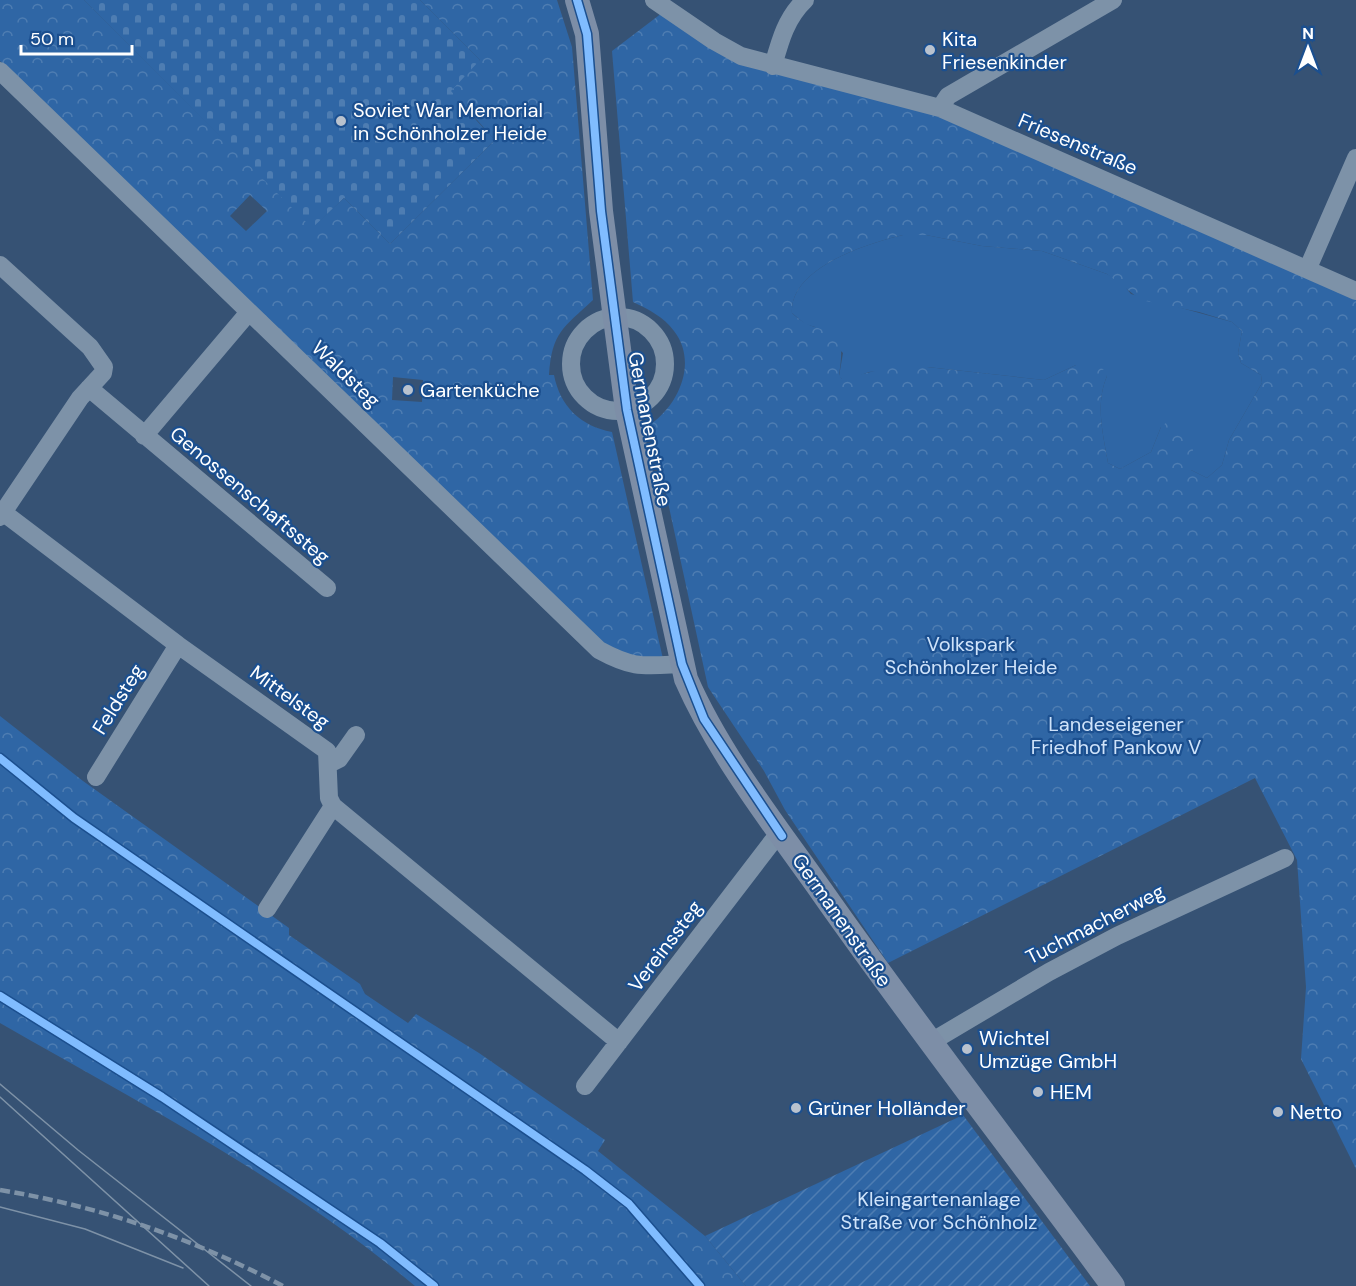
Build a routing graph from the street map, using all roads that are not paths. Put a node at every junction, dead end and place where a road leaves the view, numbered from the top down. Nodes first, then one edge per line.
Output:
1 (578, 0) edge
2 (654, 0) edge
3 (805, 0) edge
4 (1113, 0) edge
5 (773, 66) junction
6 (0, 71) edge
7 (940, 108) junction
8 (1356, 158) edge
9 (0, 266) edge
10 (1308, 268) junction
11 (1356, 291) edge
12 (249, 312) junction
13 (613, 317) junction
14 (89, 388) junction
15 (627, 410) junction
16 (144, 436) junction
17 (1, 513) edge
18 (327, 588) dead end
19 (178, 645) junction
20 (682, 664) junction
21 (356, 735) dead end
22 (329, 764) junction
23 (96, 777) dead end
24 (333, 806) junction
25 (782, 836) junction
26 (1285, 858) dead end
27 (267, 909) dead end
28 (619, 1042) junction
29 (931, 1042) junction
30 (585, 1086) dead end
31 (1113, 1286) edge

1 - 13 main road, Germanenstraße
2 - 5 street, Friesenstraße
3 - 5 street
4 - 7 street
5 - 7 street, Friesenstraße
6 - 12 street, Waldsteg
7 - 10 street, Friesenstraße
8 - 10 street
9 - 14 street
10 - 11 street, Friesenstraße
12 - 16 street, Genossenschaftssteg
12 - 20 street, Waldsteg
13 - 15 main road, Germanenstraße
13 - 15 street, Germanenstraße
13 - 15 street, Germanenstraße
14 - 16 street, Genossenschaftssteg
14 - 17 street
15 - 20 main road, Germanenstraße
16 - 18 street, Genossenschaftssteg
17 - 19 street, Mittelsteg
19 - 22 street, Mittelsteg
19 - 23 street, Feldsteg
20 - 25 main road, Germanenstraße
21 - 22 street
22 - 24 street
24 - 27 street
24 - 28 street
25 - 28 street, Vereinssteg
25 - 29 main road, Germanenstraße
26 - 29 street, Tuchmacherweg
28 - 30 street, Vereinssteg
29 - 31 main road, Germanenstraße

